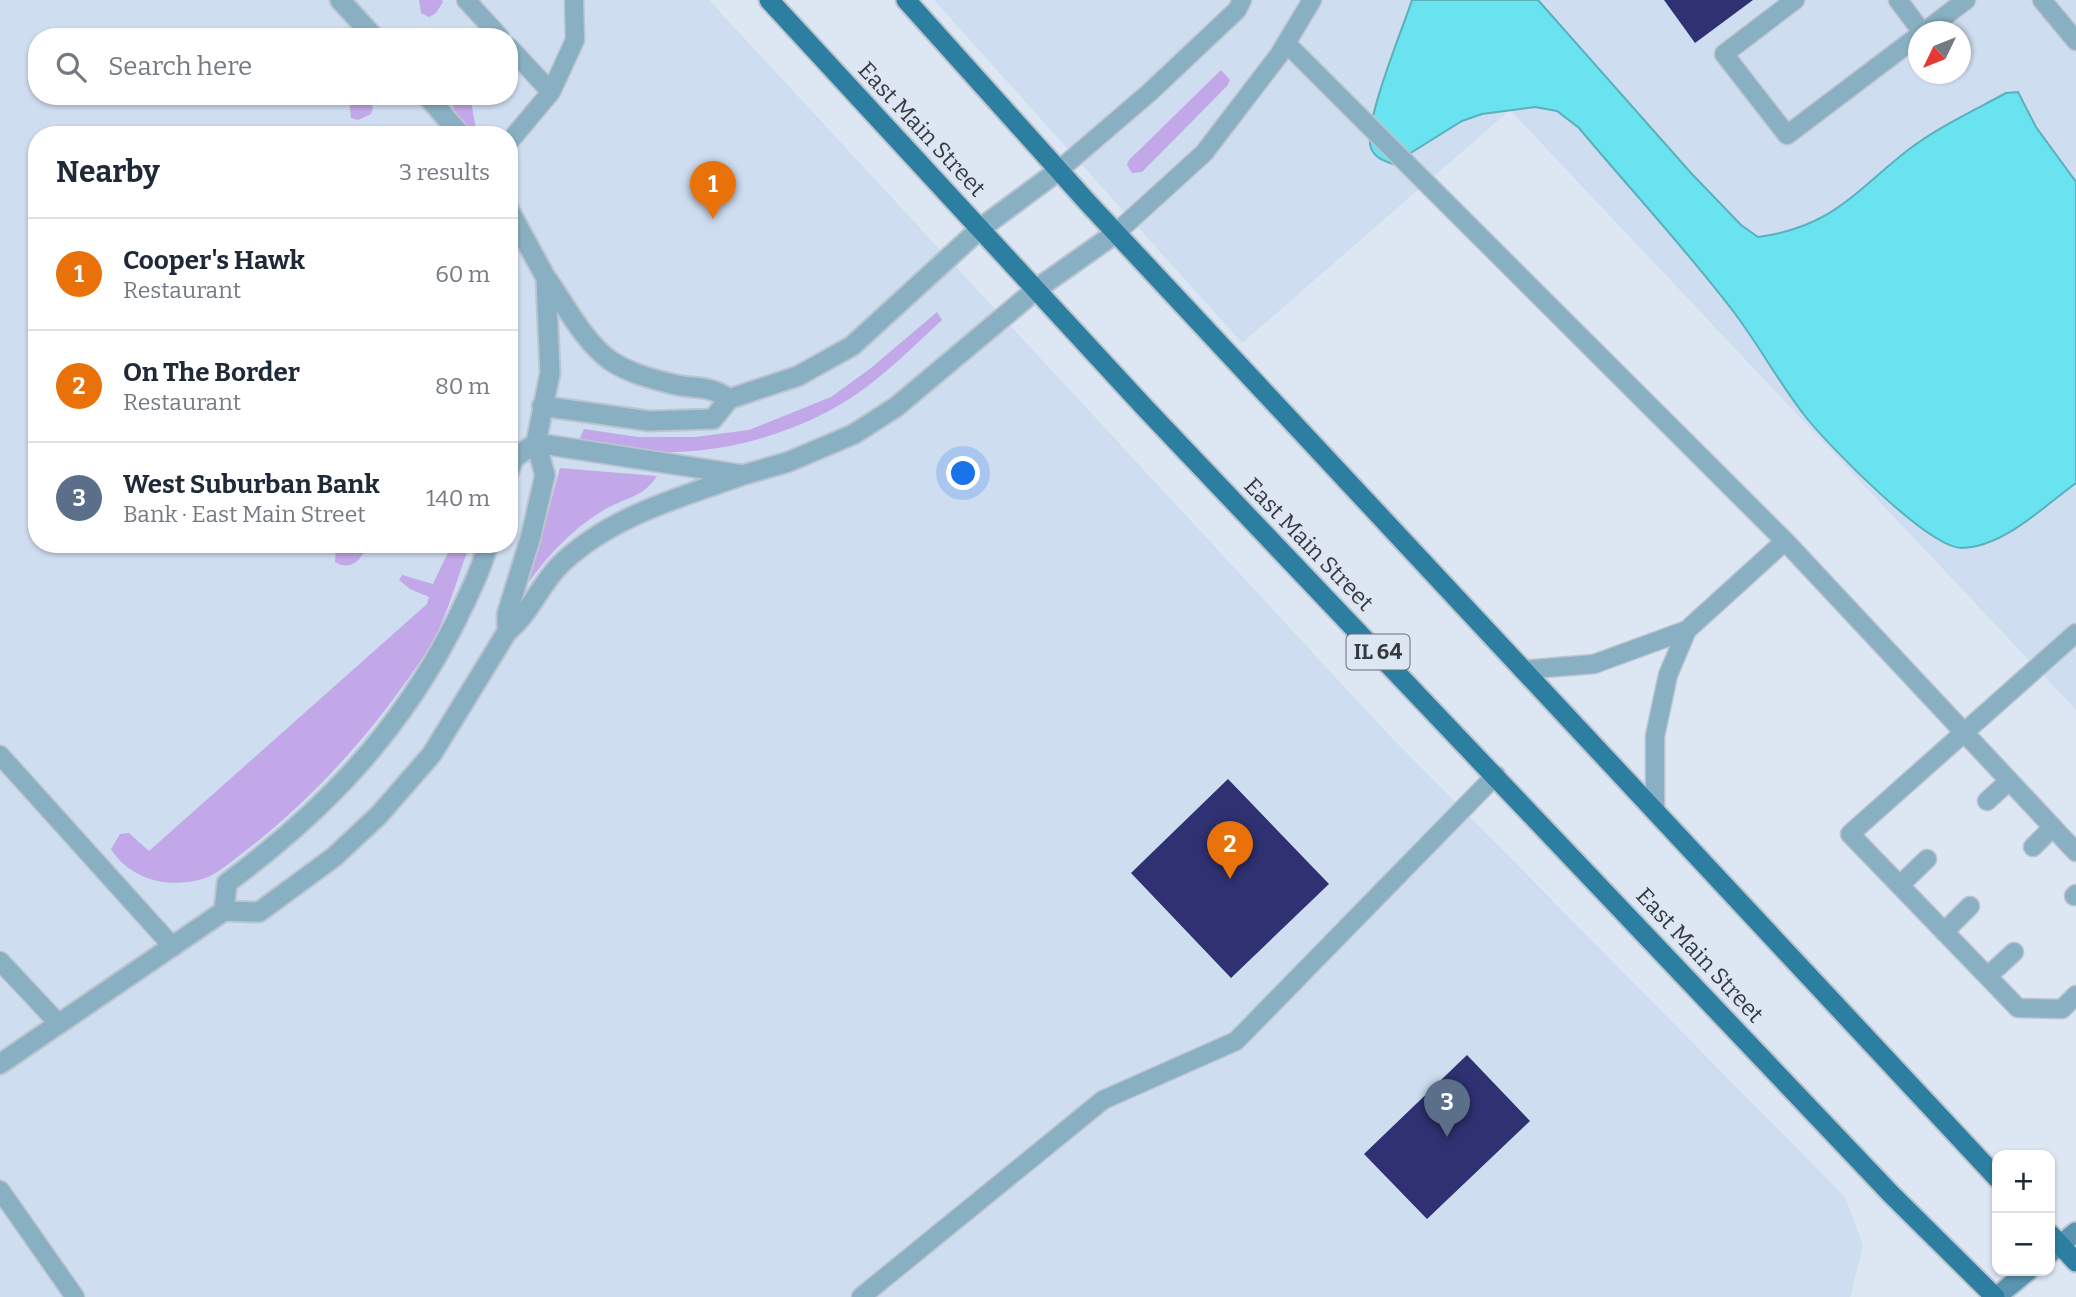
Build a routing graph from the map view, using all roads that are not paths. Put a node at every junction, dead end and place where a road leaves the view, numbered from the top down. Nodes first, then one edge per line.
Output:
1 (340, 0) edge
2 (466, 0) edge
3 (574, 0) edge
4 (769, 0) edge
5 (906, 0) edge
6 (1242, 0) edge
7 (1312, 0) edge
8 (1795, 0) edge
9 (1898, 0) edge
10 (1966, 0) edge
11 (2042, 0) edge
12 (1914, 21) edge
13 (1938, 21) edge
14 (366, 28) edge
15 (492, 28) edge
16 (2076, 41) edge
17 (1286, 44) junction
18 (1908, 44) edge
19 (518, 57) edge
20 (551, 92) junction
21 (435, 105) edge
22 (453, 126) edge
23 (518, 131) edge
24 (1058, 171) junction
25 (518, 226) edge
26 (982, 228) junction
27 (1115, 233) junction
28 (546, 278) junction
29 (1038, 288) junction
30 (729, 399) junction
31 (542, 407) junction
32 (536, 443) junction
33 (518, 455) edge
34 (743, 475) junction
35 (1785, 541) junction
36 (484, 553) edge
37 (1686, 630) junction
38 (507, 632) junction
39 (2076, 633) edge
40 (1522, 670) junction
41 (1963, 732) junction
42 (0, 755) edge
43 (1496, 775) junction
44 (2009, 780) junction
45 (1987, 801) dead end
46 (1655, 812) junction
47 (2053, 827) junction
48 (2032, 847) dead end
49 (2076, 852) edge
50 (1927, 859) dead end
51 (1900, 886) junction
52 (1970, 906) dead end
53 (224, 911) junction
54 (1944, 932) junction
55 (173, 947) junction
56 (2014, 952) dead end
57 (0, 961) edge
58 (1988, 976) junction
59 (2076, 995) edge
60 (59, 1024) junction
61 (0, 1064) edge
62 (1992, 1173) edge
63 (0, 1190) edge
64 (2076, 1232) edge
65 (2055, 1243) edge
66 (2055, 1246) edge
67 (2076, 1262) edge
68 (2022, 1276) edge
69 (75, 1297) edge
70 (861, 1297) edge
71 (1995, 1297) edge

1 - 14 street
2 - 15 lane
3 - 20 lane
4 - 26 main road, East Main Street / IL 64
5 - 24 main road
6 - 24 lane
7 - 17 lane
8 - 18 lane
9 - 12 lane
10 - 13 lane
11 - 16 lane
17 - 27 lane
17 - 35 lane
19 - 20 lane
20 - 23 lane
21 - 22 street
24 - 26 street
24 - 27 main road
25 - 28 street
26 - 29 main road, East Main Street / IL 64
26 - 30 street
27 - 29 street
27 - 40 main road
28 - 30 street
28 - 31 street
29 - 34 street
29 - 43 main road, East Main Street / IL 64
30 - 31 street
31 - 32 street
32 - 33 street
32 - 34 street
32 - 38 street
34 - 38 street
35 - 37 lane
35 - 41 lane
36 - 53 street
37 - 40 lane
37 - 46 lane
38 - 53 street
39 - 41 lane
40 - 46 main road
41 - 44 lane
41 - 51 lane
42 - 55 lane
43 - 70 lane
43 - 71 main road, East Main Street / IL 64
44 - 45 lane
44 - 47 lane
46 - 62 main road
47 - 48 lane
47 - 49 lane
50 - 51 lane
51 - 54 lane
52 - 54 lane
53 - 55 street
54 - 58 lane
55 - 60 street
56 - 58 lane
57 - 60 lane
58 - 59 lane
60 - 61 street
63 - 69 lane
64 - 65 main road
66 - 67 main road
68 - 71 main road

